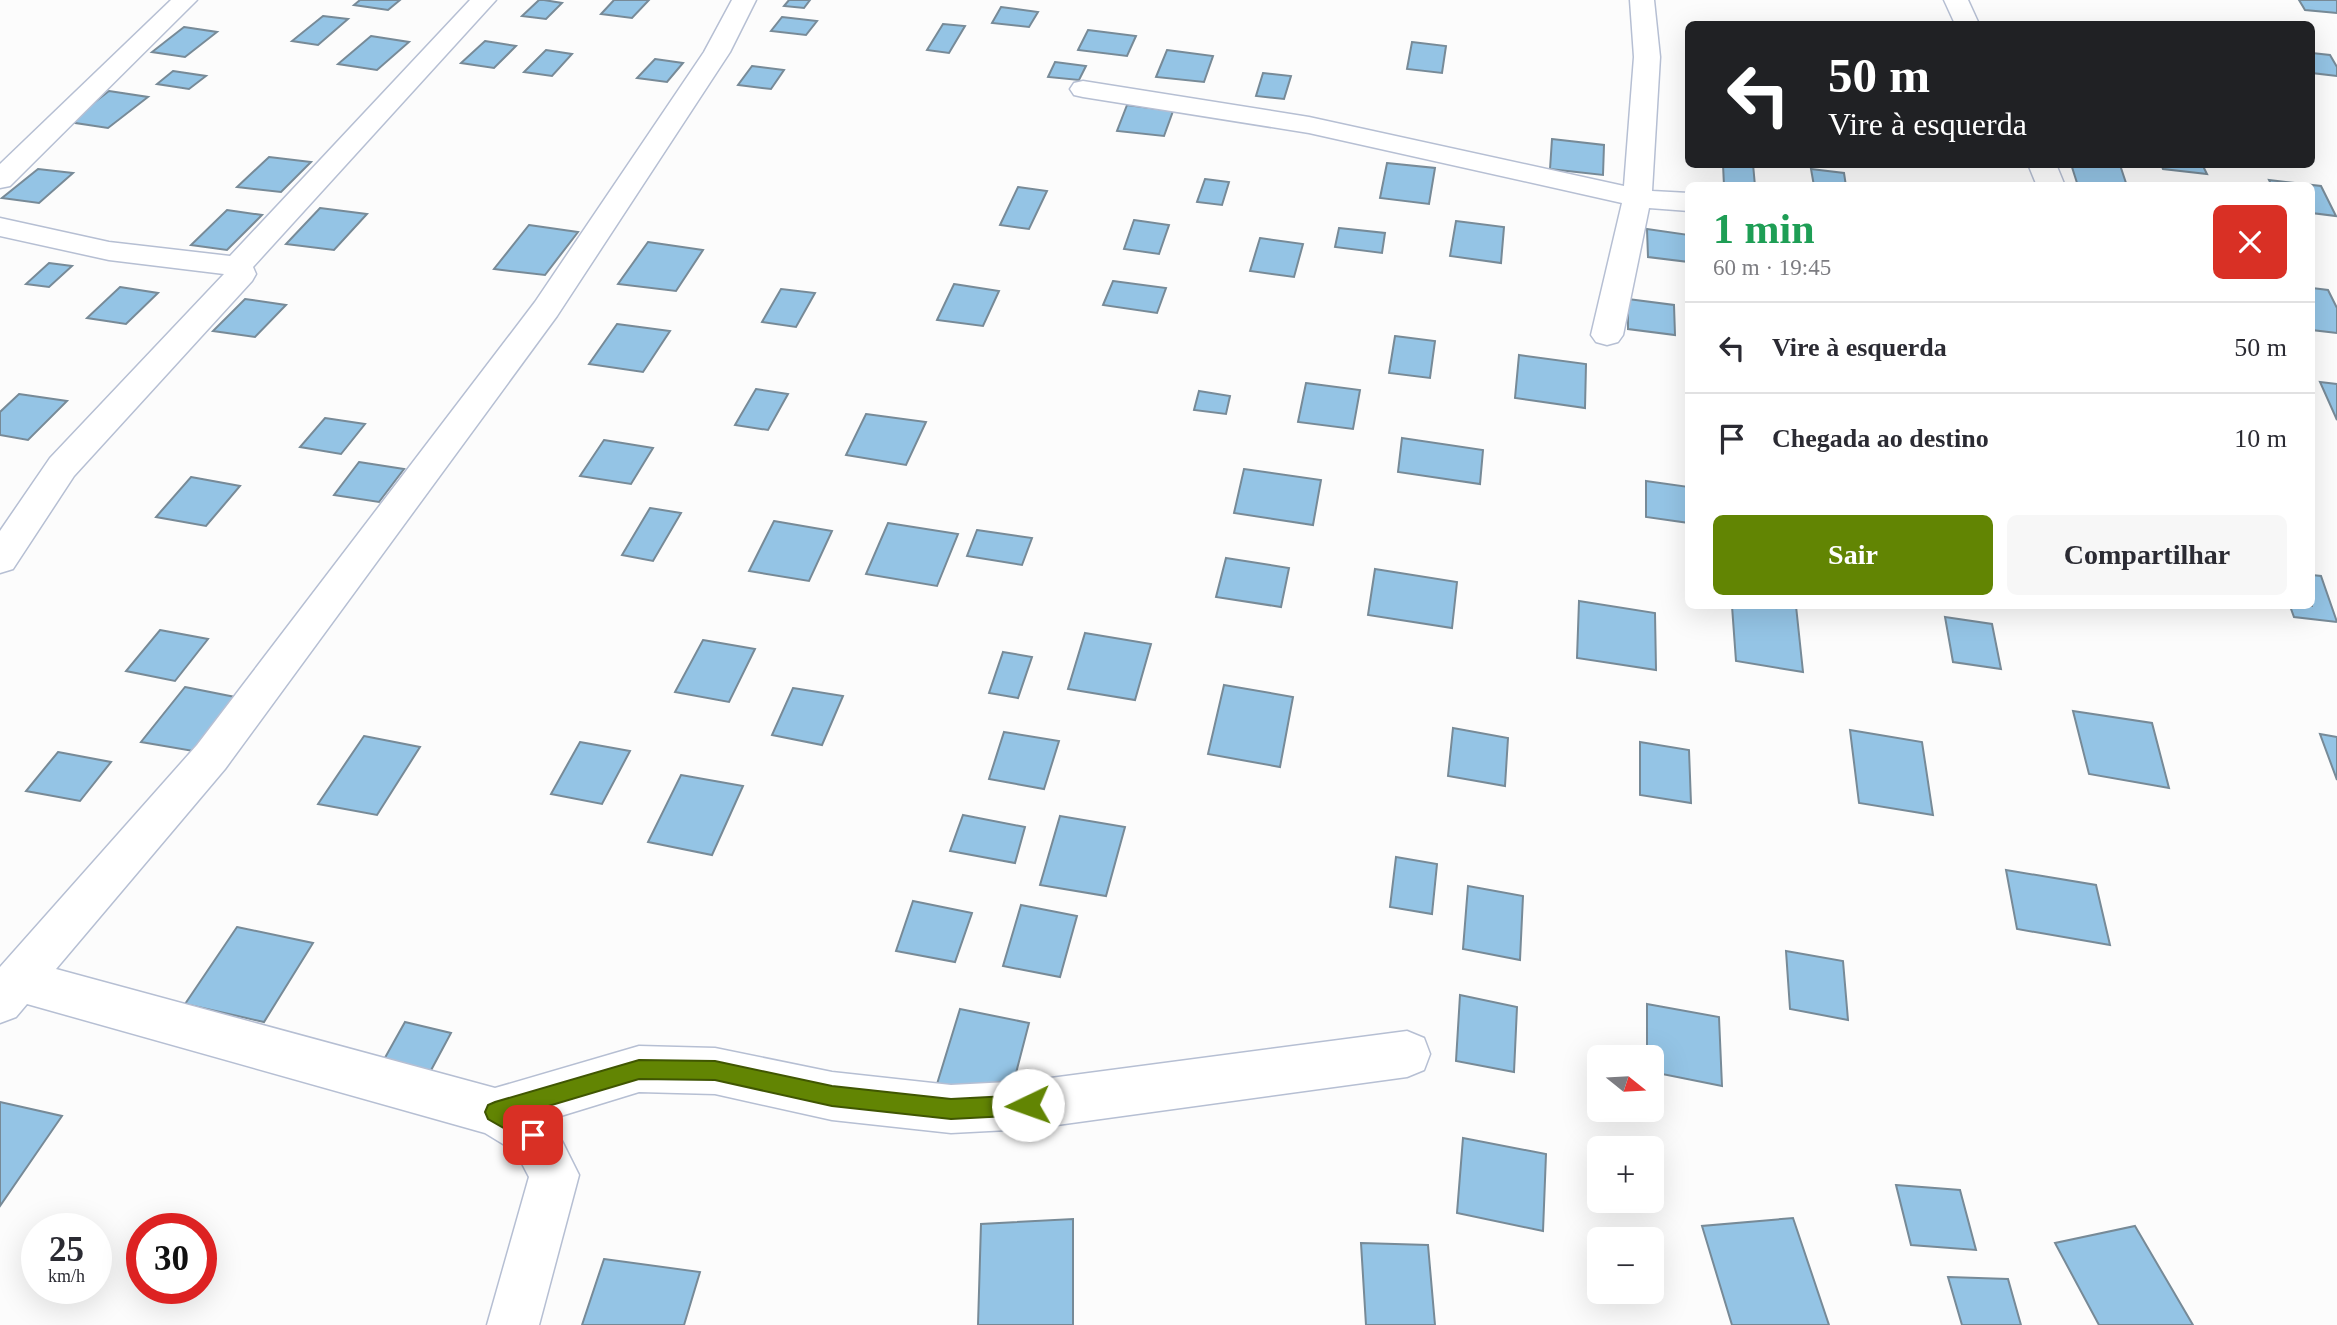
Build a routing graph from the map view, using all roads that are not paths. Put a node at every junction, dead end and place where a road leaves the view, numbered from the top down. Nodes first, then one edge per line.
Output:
1 (186, 0) edge
2 (484, 0) edge
3 (744, 0) edge
4 (1642, 0) edge
5 (1956, 0) edge
6 (1966, 21) edge
7 (1083, 89) dead end
8 (0, 180) edge
9 (1637, 198) junction
10 (1685, 202) edge
11 (0, 227) edge
12 (237, 267) junction
13 (1606, 335) dead end
14 (0, 559) edge
15 (9, 991) edge
16 (1406, 1054) dead end
17 (495, 1112) junction
18 (513, 1325) edge

1 - 8 street
2 - 12 street
3 - 15 street
4 - 9 street
5 - 6 street
7 - 9 street
9 - 10 street
9 - 13 street
11 - 12 street
12 - 14 street
15 - 17 street
16 - 17 street
17 - 18 street

